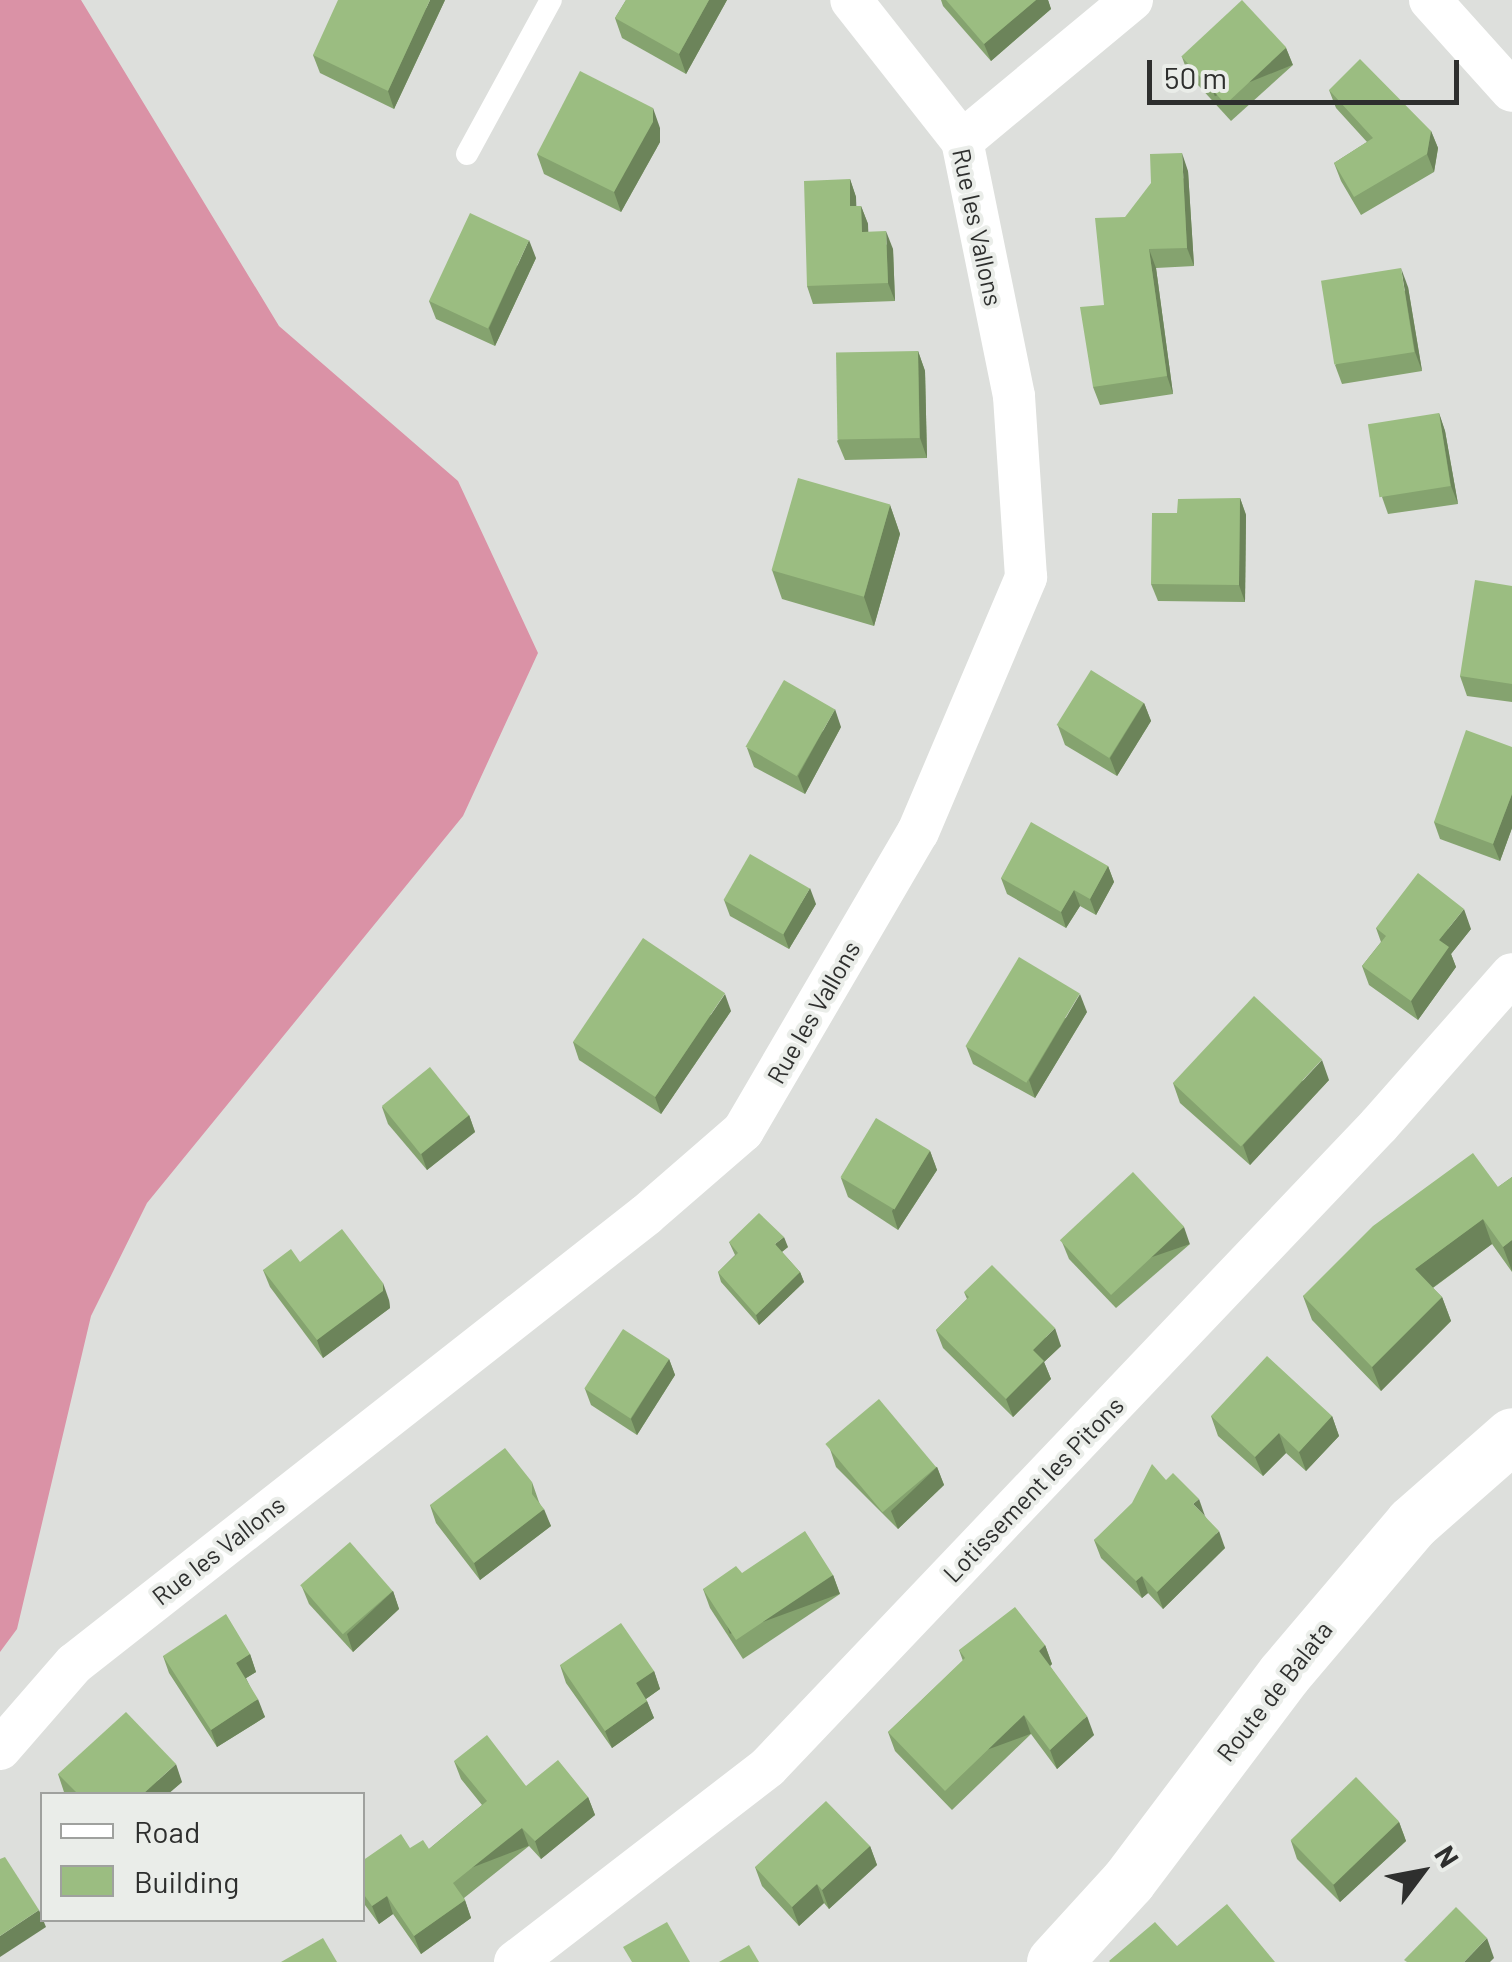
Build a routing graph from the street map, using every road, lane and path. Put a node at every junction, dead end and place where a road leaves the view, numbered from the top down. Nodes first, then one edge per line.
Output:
1 (551, 0) edge
2 (851, 0) edge
3 (1132, 0) edge
4 (1430, 0) edge
5 (1512, 91) edge
6 (962, 142) junction
7 (466, 154) dead end
8 (1512, 974) edge
9 (1512, 1435) edge
10 (0, 1749) edge
11 (514, 1962) edge
12 (1054, 1962) edge

1 - 7 lane
2 - 6 street, Rue les Vallons
3 - 6 street
4 - 5 street
6 - 10 street, Rue les Vallons
8 - 11 street, Lotissement les Pitons
9 - 12 main road, Route de Balata

